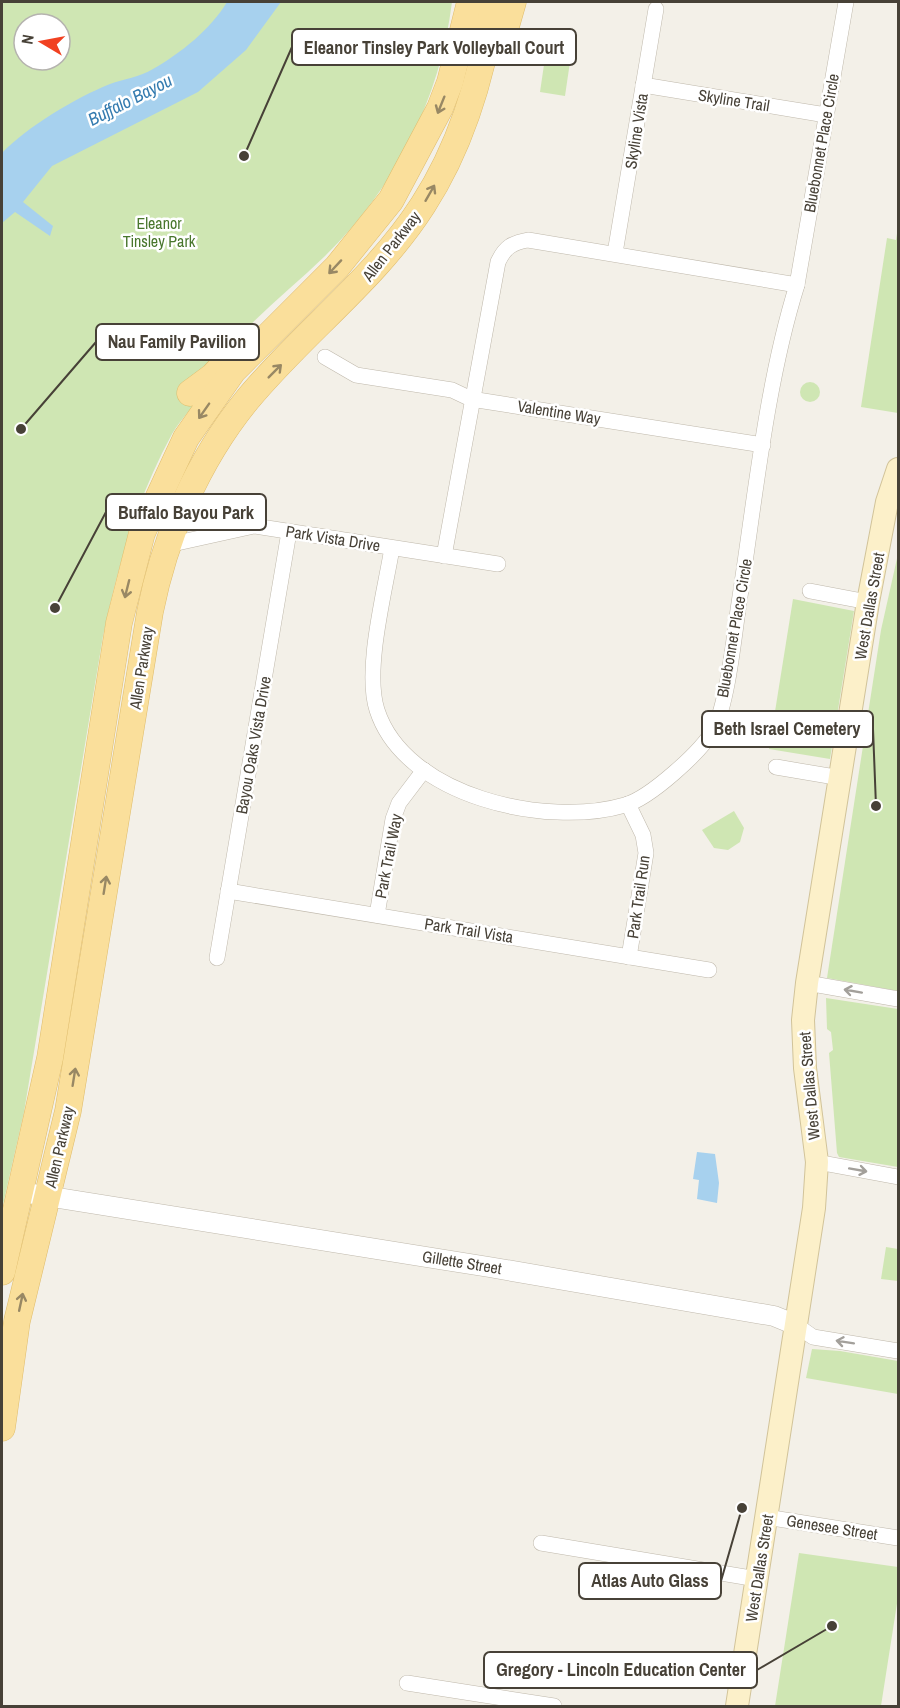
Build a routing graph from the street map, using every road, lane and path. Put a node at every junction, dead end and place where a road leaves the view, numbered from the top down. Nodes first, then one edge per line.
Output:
1 (460, 2) edge
2 (470, 2) edge
3 (494, 2) edge
4 (513, 2) edge
5 (846, 2) edge
6 (656, 9) dead end
7 (459, 49) junction
8 (643, 85) junction
9 (826, 115) junction
10 (460, 130) junction
11 (615, 254) junction
12 (797, 285) junction
13 (316, 288) junction
14 (325, 357) dead end
15 (190, 393) dead end
16 (471, 399) junction
17 (763, 445) junction
18 (898, 473) edge
19 (289, 532) junction
20 (168, 545) junction
21 (392, 548) junction
22 (444, 556) junction
23 (498, 564) dead end
24 (810, 591) dead end
25 (868, 602) junction
26 (776, 766) dead end
27 (424, 770) junction
28 (841, 778) junction
29 (628, 804) junction
30 (228, 891) junction
31 (377, 915) junction
32 (629, 957) junction
33 (217, 958) dead end
34 (708, 970) dead end
35 (807, 983) junction
36 (898, 999) edge
37 (817, 1162) junction
38 (898, 1177) edge
39 (21, 1192) junction
40 (48, 1196) junction
41 (2, 1221) edge
42 (2, 1272) edge
43 (796, 1325) junction
44 (898, 1351) edge
45 (2, 1428) edge
46 (766, 1517) junction
47 (898, 1538) edge
48 (541, 1543) dead end
49 (757, 1579) junction
50 (407, 1683) dead end
51 (554, 1707) edge
52 (737, 1707) edge

1 - 7 main road
2 - 7 main road, Allen Parkway
3 - 10 main road, Allen Parkway
4 - 10 main road
5 - 9 street, Bluebonnet Place Circle
6 - 8 street, Skyline Vista
7 -> 13 main road, Allen Parkway
8 - 9 street, Skyline Trail
8 - 11 street, Skyline Vista
9 - 12 street, Bluebonnet Place Circle
20 -> 10 main road, Allen Parkway
11 - 12 street
11 - 16 street
12 - 17 street, Bluebonnet Place Circle
13 - 15 main road
13 -> 39 main road, Allen Parkway
14 - 16 street, Valentine Way
16 - 17 street, Valentine Way
16 - 22 street
17 - 29 street, Bluebonnet Place Circle
18 - 25 main road, West Dallas Street
19 - 20 street, Park Vista Drive
19 - 21 street, Park Vista Drive
19 - 30 street, Bayou Oaks Vista Drive
40 -> 20 main road, Allen Parkway
21 - 22 street, Park Vista Drive
21 - 27 street, Bluebonnet Place Circle
22 - 23 street, Park Vista Drive
24 - 25 street
25 - 28 main road, West Dallas Street
26 - 28 street
27 - 29 street, Bluebonnet Place Circle
27 - 31 street, Park Trail Way
28 - 35 main road, West Dallas Street
29 - 32 street, Park Trail Run
30 - 31 street, Park Trail Vista
30 - 33 street, Bayou Oaks Vista Drive
31 - 32 street, Park Trail Vista
32 - 34 street, Park Trail Vista
36 -> 35 street
35 - 37 main road, West Dallas Street
37 -> 38 street
37 - 43 main road, West Dallas Street
39 - 40 street, Gillette Street
39 - 41 main road
39 - 42 main road, Allen Parkway
40 - 43 street, Gillette Street
45 -> 40 main road, Allen Parkway
44 -> 43 street, Gillette Street
43 - 46 main road, West Dallas Street
46 - 47 street, Genesee Street
46 - 49 main road, West Dallas Street
48 - 49 street
49 - 52 main road, West Dallas Street
50 - 51 street

